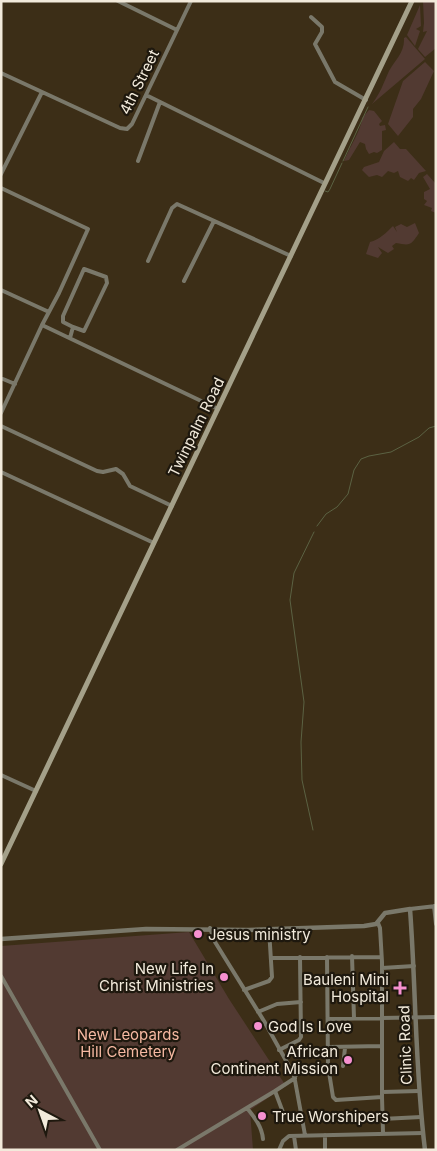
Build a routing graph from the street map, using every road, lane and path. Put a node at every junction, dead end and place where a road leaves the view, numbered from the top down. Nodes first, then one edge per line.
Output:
1 (118, 1) edge
2 (191, 1) edge
3 (412, 1) edge
4 (311, 17) dead end
5 (177, 30) junction
6 (1, 73) edge
7 (42, 92) junction
8 (146, 95) junction
9 (366, 100) junction
10 (160, 102) junction
11 (138, 161) dead end
12 (1, 174) edge
13 (324, 183) junction
14 (1, 188) edge
15 (214, 221) junction
16 (291, 256) junction
17 (148, 261) dead end
18 (184, 280) dead end
19 (1, 290) edge
20 (48, 312) junction
21 (42, 326) junction
22 (73, 327) junction
23 (70, 338) junction
24 (3, 379) dead end
25 (15, 384) junction
26 (218, 409) junction
27 (2, 412) edge
28 (1, 426) edge
29 (1, 472) edge
30 (172, 506) junction
31 (154, 544) junction
32 (1, 775) edge
33 (36, 791) junction
34 (1, 864) edge
35 (435, 906) edge
36 (410, 909) junction
37 (378, 923) junction
38 (436, 924) edge
39 (210, 928) junction
40 (269, 929) junction
41 (1, 939) edge
42 (352, 956) junction
43 (327, 957) junction
44 (381, 957) junction
45 (271, 958) junction
46 (300, 958) junction
47 (414, 966) junction
48 (382, 968) junction
49 (1, 976) edge
50 (244, 990) junction
51 (301, 1002) junction
52 (258, 1012) junction
53 (382, 1017) junction
54 (436, 1017) edge
55 (354, 1018) junction
56 (416, 1018) junction
57 (328, 1019) junction
58 (382, 1046) junction
59 (328, 1047) junction
60 (344, 1048) junction
61 (279, 1050) junction
62 (328, 1066) junction
63 (343, 1066) dead end
64 (295, 1077) junction
65 (419, 1091) junction
66 (275, 1092) junction
67 (382, 1095) junction
68 (247, 1108) junction
69 (284, 1115) dead end
70 (421, 1117) junction
71 (382, 1119) junction
72 (423, 1133) junction
73 (383, 1134) junction
74 (305, 1135) junction
75 (325, 1135) junction
76 (294, 1136) junction
77 (263, 1140) dead end
78 (100, 1150) edge
79 (177, 1150) edge
80 (279, 1150) edge
81 (296, 1150) edge
82 (325, 1150) edge
83 (425, 1150) edge

1 - 5 street
2 - 5 street, 4th Street
3 - 9 main road, Twinpalm Road
4 - 9 street
5 - 8 street, 4th Street
6 - 7 street, 4th Street
7 - 8 street, 4th Street
7 - 12 street
8 - 10 street
9 - 13 main road, Twinpalm Road
10 - 11 street
10 - 13 street
13 - 16 main road, Twinpalm Road
14 - 20 street
15 - 16 street
15 - 17 street
15 - 18 street
16 - 26 main road, Twinpalm Road
19 - 20 street
20 - 21 street
21 - 23 street
21 - 25 street
22 - 22 street
22 - 23 street
23 - 26 street
24 - 25 street
25 - 27 street
26 - 30 main road, Twinpalm Road
28 - 30 street
29 - 31 street
30 - 31 main road, Twinpalm Road
31 - 33 main road, Twinpalm Road
32 - 33 street
33 - 34 main road, Twinpalm Road
35 - 36 street
35 - 38 street
36 - 37 street
36 - 47 street, Clinic Road
37 - 40 street
37 - 44 street
39 - 40 street
39 - 41 street
39 - 50 street
40 - 45 street
42 - 43 street
42 - 44 street
42 - 55 street
43 - 46 street
43 - 57 street
44 - 48 street
45 - 46 street
45 - 50 street
46 - 51 street
47 - 48 street
47 - 56 street, Clinic Road
48 - 53 street
49 - 78 street
50 - 52 street
51 - 52 street
51 - 61 street
52 - 61 street
53 - 55 street
53 - 56 street
53 - 58 street
54 - 56 street
55 - 57 street
56 - 65 street, Clinic Road
57 - 59 street
58 - 60 street
58 - 67 street
59 - 60 street
59 - 62 street
60 - 63 street
61 - 64 street
62 - 64 street
62 - 67 street
64 - 66 street
64 - 74 street
65 - 67 street
65 - 70 street, Clinic Road
66 - 68 street
66 - 69 street
67 - 71 street
68 - 77 street
68 - 79 street
70 - 71 street
70 - 72 street, Clinic Road
71 - 73 street
72 - 73 street
72 - 83 street, Clinic Road
73 - 75 street
74 - 75 street
74 - 76 street
75 - 82 street
76 - 80 street
76 - 81 street

